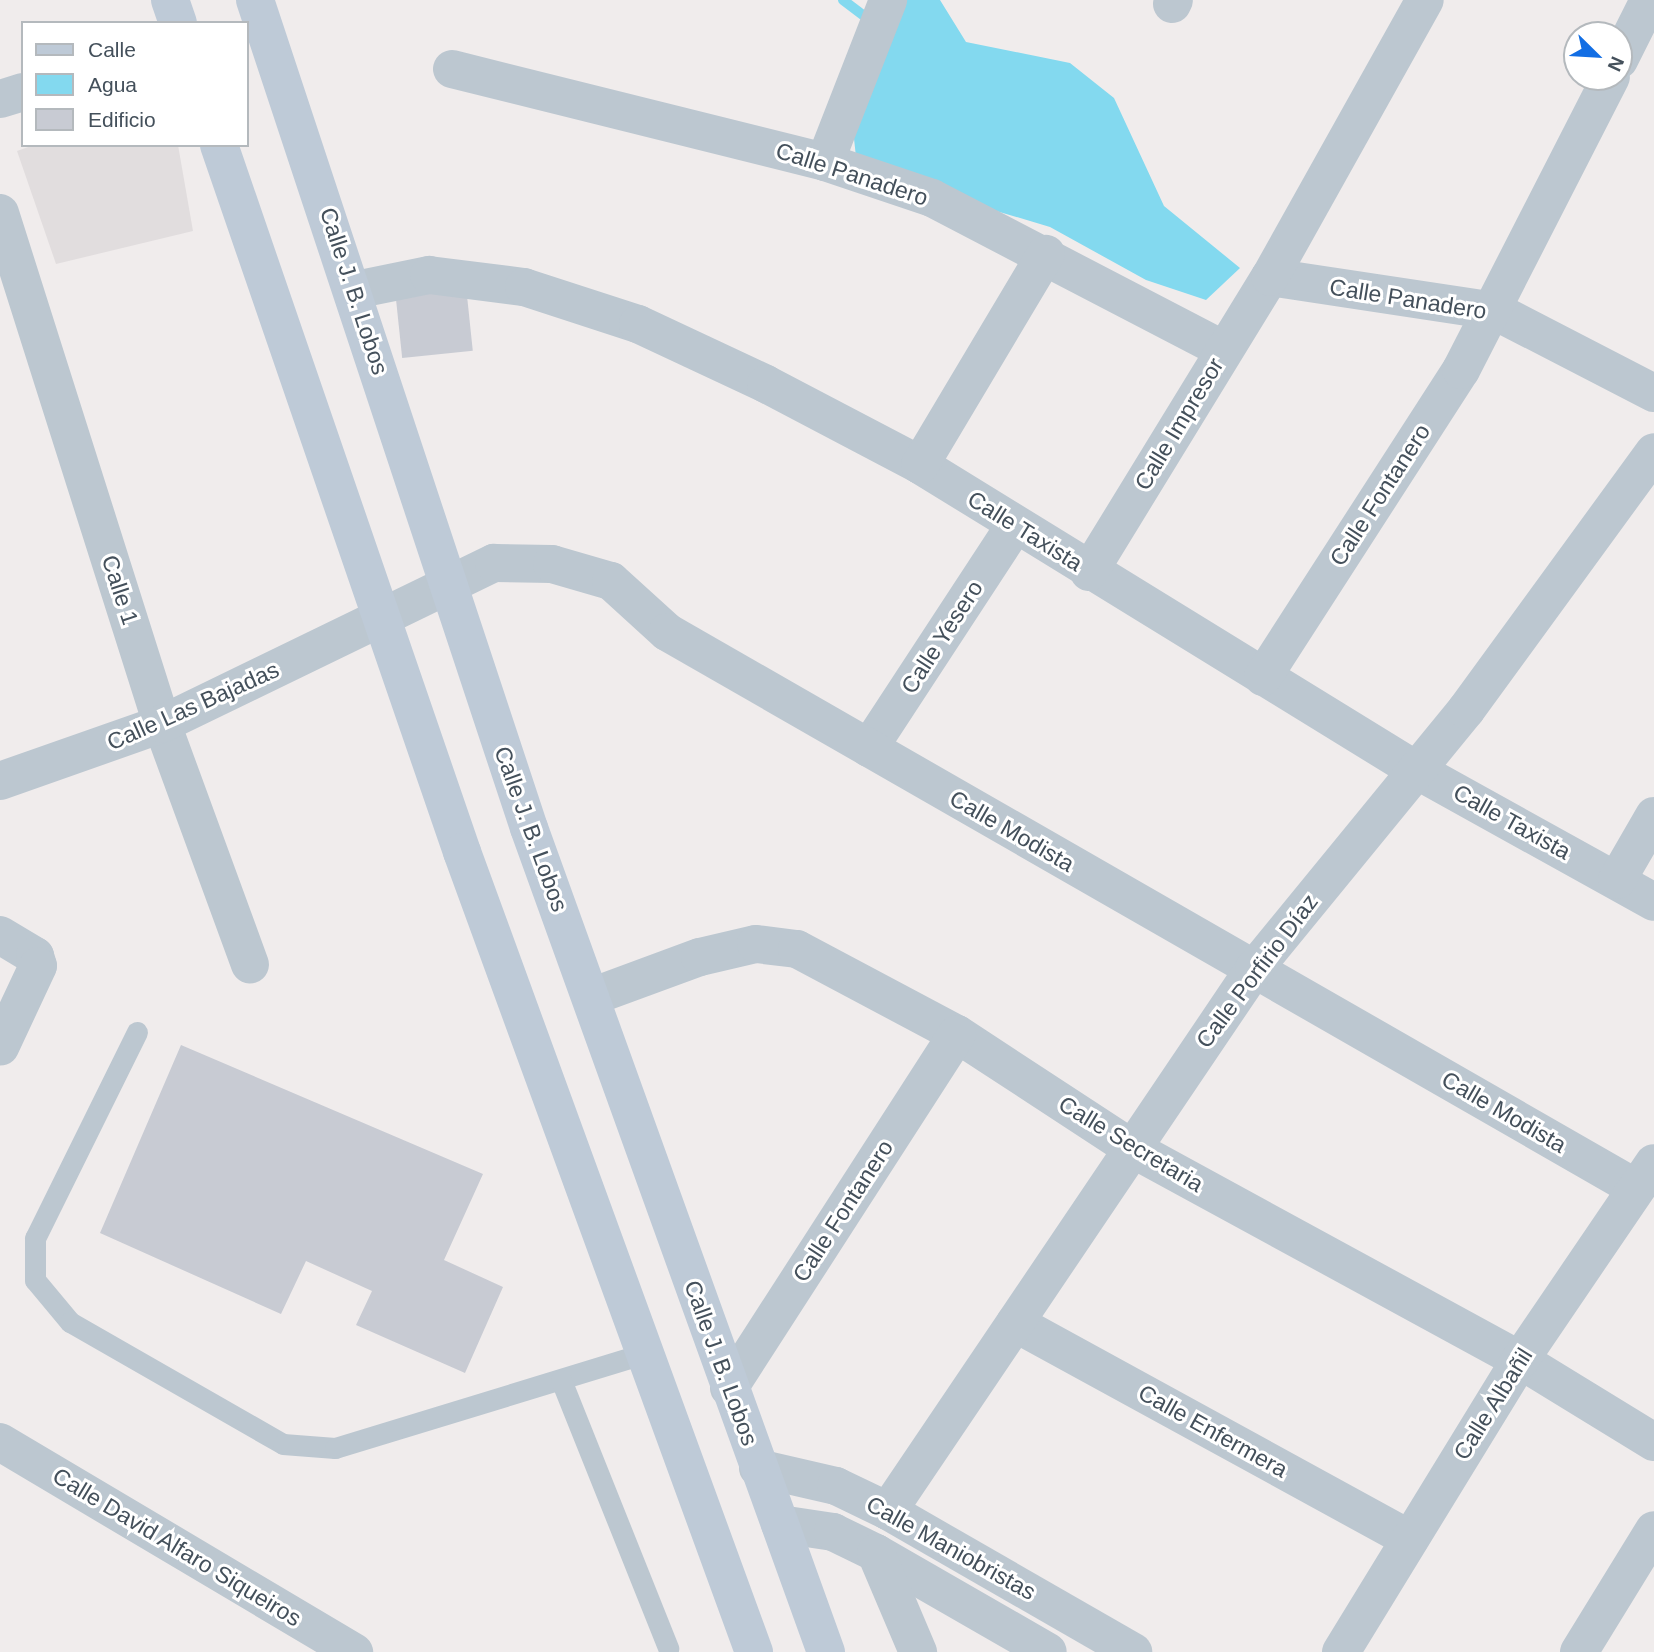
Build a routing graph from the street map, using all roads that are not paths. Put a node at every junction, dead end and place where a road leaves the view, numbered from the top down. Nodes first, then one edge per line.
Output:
1 (170, 0) edge
2 (255, 0) edge
3 (888, 0) edge
4 (1425, 0) edge
5 (1649, 0) edge
6 (177, 21) edge
7 (1633, 32) edge
8 (452, 69) dead end
9 (1604, 91) edge
10 (21, 93) edge
11 (0, 99) edge
12 (220, 147) edge
13 (825, 162) junction
14 (0, 214) edge
15 (1046, 254) junction
16 (1270, 277) junction
17 (355, 290) junction
18 (1495, 311) junction
19 (1224, 351) junction
20 (1654, 393) edge
21 (1654, 452) edge
22 (920, 465) junction
23 (1015, 525) junction
24 (1089, 572) junction
25 (446, 585) junction
26 (383, 621) junction
27 (1263, 677) junction
28 (162, 724) junction
29 (869, 748) junction
30 (1416, 770) junction
31 (0, 780) edge
32 (1654, 816) edge
33 (1617, 880) junction
34 (1654, 902) edge
35 (0, 934) edge
36 (250, 964) dead end
37 (1254, 969) junction
38 (592, 996) junction
39 (137, 1032) dead end
40 (957, 1034) junction
41 (0, 1046) edge
42 (1130, 1147) junction
43 (1645, 1175) edge
44 (1015, 1323) junction
45 (642, 1354) junction
46 (1520, 1360) junction
47 (561, 1380) junction
48 (729, 1388) junction
49 (0, 1442) edge
50 (1654, 1442) edge
51 (758, 1468) junction
52 (888, 1511) junction
53 (779, 1524) junction
54 (1654, 1530) edge
55 (1410, 1539) junction
56 (876, 1553) junction
57 (668, 1648) dead end
58 (354, 1652) edge
59 (754, 1652) edge
60 (825, 1652) edge
61 (918, 1652) edge
62 (1048, 1652) edge
63 (1133, 1652) edge
64 (1341, 1652) edge
65 (1578, 1652) edge

1 - 6 main road
2 - 17 main road, Calle J. B. Lobos
3 - 13 street
4 - 16 street, Calle Impresor
5 - 7 street
8 - 13 street, Calle Panadero
9 - 18 street, Calle Fontanero
10 - 11 street
12 - 26 main road
13 - 15 street, Calle Panadero
14 - 28 street, Calle 1
15 - 19 street, Calle Panadero
15 - 22 street
16 - 18 street, Calle Panadero
16 - 19 street, Calle Impresor
17 - 22 street, Calle Taxista
17 - 25 main road, Calle J. B. Lobos
18 - 20 street, Calle Panadero
18 - 27 street, Calle Fontanero
19 - 24 street, Calle Impresor
21 - 30 street, Calle Porfirio Díaz
22 - 23 street, Calle Taxista
23 - 24 street, Calle Taxista
23 - 29 street, Calle Yesero
24 - 27 street, Calle Taxista
25 - 26 street, Calle Modista
25 - 29 street, Calle Modista
25 - 38 main road, Calle J. B. Lobos
26 - 28 street, Calle Las Bajadas
26 - 45 main road
27 - 30 street, Calle Taxista
28 - 31 street, Calle Las Bajadas
28 - 36 street, Calle 1
29 - 37 street, Calle Modista
30 - 33 street, Calle Taxista
30 - 37 street, Calle Porfirio Díaz
32 - 33 street
33 - 34 street, Calle Taxista
35 - 41 street
37 - 42 street, Calle Porfirio Díaz
37 - 43 street, Calle Modista
38 - 40 street, Calle Secretaria
38 - 48 main road, Calle J. B. Lobos
39 - 47 lane
40 - 42 street, Calle Secretaria
40 - 48 street, Calle Fontanero
42 - 44 street, Calle Porfirio Díaz
42 - 46 street, Calle Secretaria
43 - 46 street, Calle Albañil
44 - 52 street, Calle Porfirio Díaz
44 - 55 street, Calle Enfermera
45 - 47 lane
45 - 59 main road
46 - 50 street, Calle Secretaria
46 - 55 street, Calle Albañil
47 - 57 lane
48 - 51 main road, Calle J. B. Lobos
49 - 58 street, Calle David Alfaro Siqueiros
51 - 52 street, Calle Maniobristas
51 - 53 main road, Calle J. B. Lobos
52 - 63 street, Calle Maniobristas
53 - 56 street, Calle Maniobristas
53 - 60 main road, Calle J. B. Lobos
54 - 65 street
55 - 64 street, Calle Albañil
56 - 61 street
56 - 62 street, Calle Maniobristas

